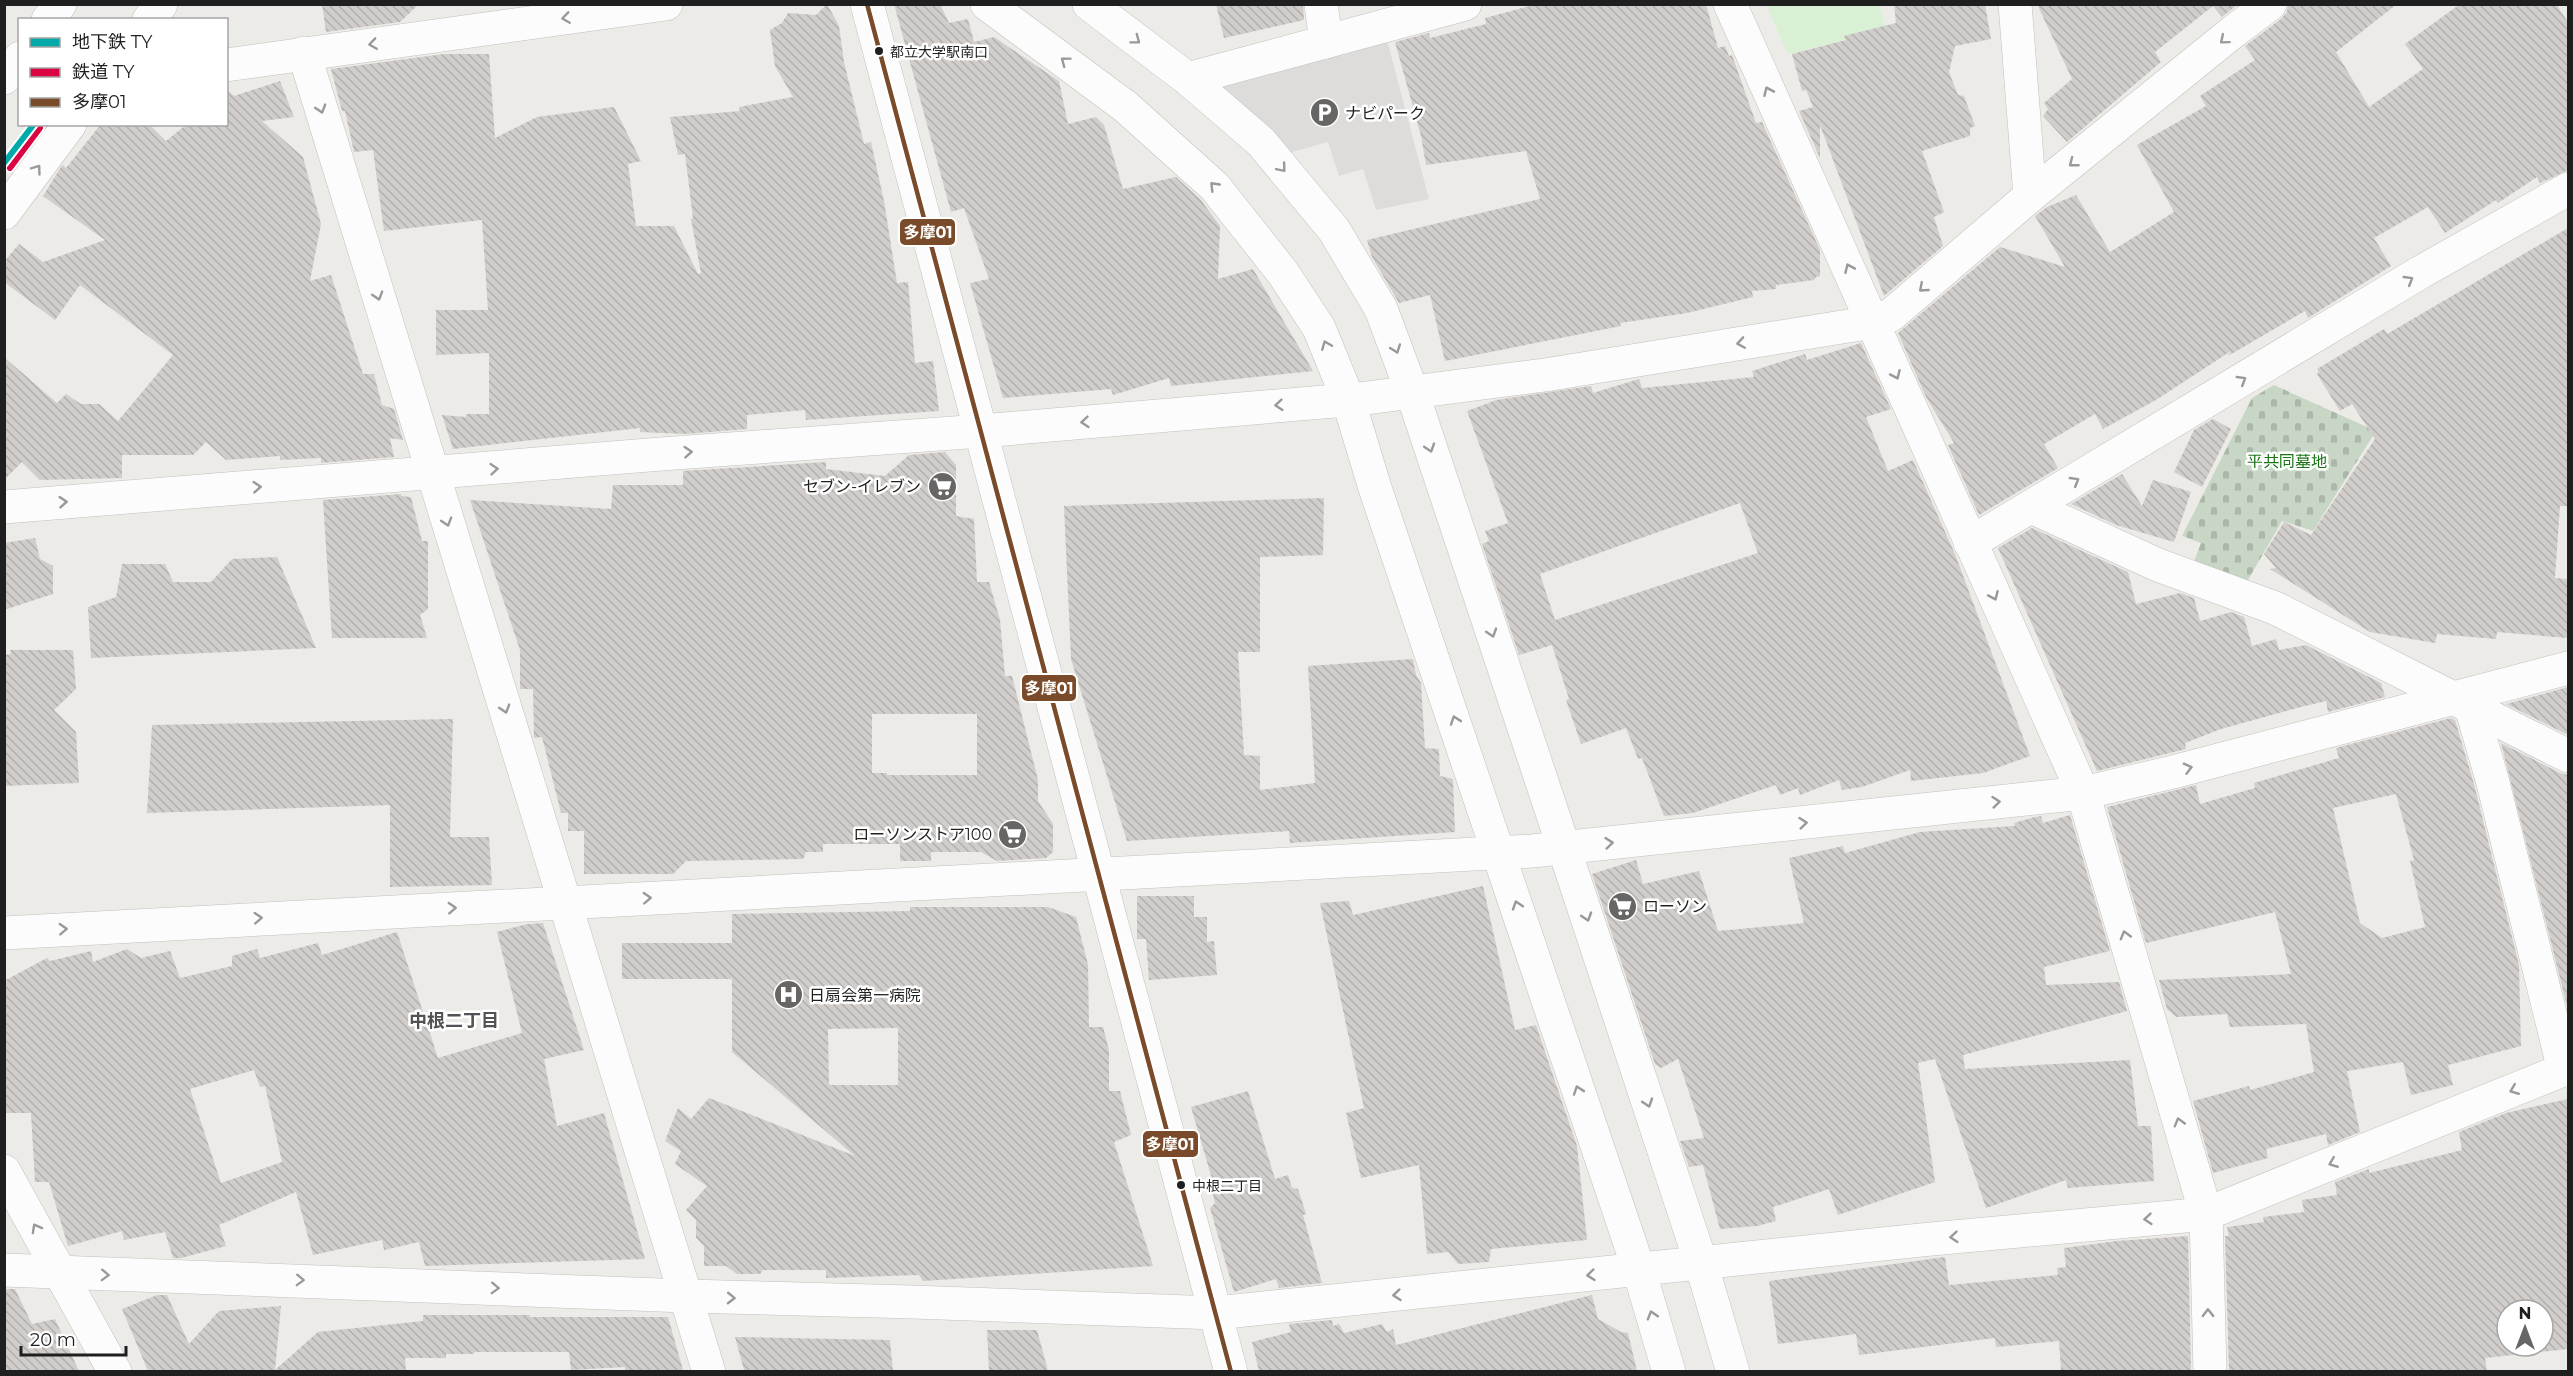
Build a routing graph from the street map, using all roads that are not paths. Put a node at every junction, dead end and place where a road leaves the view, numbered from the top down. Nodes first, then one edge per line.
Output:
1 (60, 4) edge
2 (161, 4) edge
3 (666, 4) edge
4 (867, 4) edge
5 (987, 4) edge
6 (1089, 4) edge
7 (1321, 4) edge
8 (1465, 4) edge
9 (1731, 4) edge
10 (2015, 4) edge
11 (2270, 4) edge
12 (50, 18) edge
13 (150, 18) edge
14 (1326, 42) junction
15 (304, 53) junction
16 (18, 60) edge
17 (228, 65) edge
18 (4, 78) edge
19 (1188, 79) junction
20 (69, 126) edge
21 (2568, 189) edge
22 (2030, 196) junction
23 (4, 213) edge
24 (1873, 322) junction
25 (1407, 393) junction
26 (1353, 399) junction
27 (981, 431) junction
28 (432, 474) junction
29 (4, 507) edge
30 (2031, 507) junction
31 (1970, 543) junction
32 (2568, 668) edge
33 (2462, 703) junction
34 (2568, 756) edge
35 (2083, 792) junction
36 (1557, 848) junction
37 (1506, 852) junction
38 (1099, 874) junction
39 (566, 902) junction
40 (4, 933) edge
41 (2566, 1069) edge
42 (4, 1172) edge
43 (2206, 1214) junction
44 (1695, 1264) junction
45 (1644, 1269) junction
46 (4, 1270) edge
47 (62, 1274) junction
48 (686, 1296) junction
49 (1216, 1313) junction
50 (115, 1371) edge
51 (710, 1371) edge
52 (1231, 1371) edge
53 (1669, 1371) edge
54 (1734, 1371) edge
55 (2210, 1371) edge

1 - 12 street
2 - 13 street
3 -> 15 street
4 - 27 street
26 -> 5 street
6 -> 19 street
7 - 14 street
8 - 14 street
24 -> 9 street
10 - 22 street
11 -> 22 street
14 - 19 street
15 - 17 street
15 -> 28 street
16 - 18 street
19 -> 25 street
23 -> 20 street
30 -> 21 street
22 -> 24 street
24 -> 25 street
24 -> 31 street
25 - 26 street
25 -> 36 street
26 -> 27 street
37 -> 26 street
28 -> 27 street
27 - 38 street
29 -> 28 street
28 -> 39 street
30 - 31 street
30 - 33 street
31 -> 35 street
32 - 33 street
33 - 34 street
35 -> 33 street
33 - 41 street
36 -> 35 street
43 -> 35 street
36 - 37 street
36 -> 44 street
37 - 38 street
45 -> 37 street
39 -> 38 street
38 - 49 street
40 -> 39 street
39 - 48 street
41 -> 43 street
47 -> 42 street
43 -> 44 street
55 -> 43 street
44 - 45 street
44 - 54 street
45 -> 49 street
53 -> 45 street
46 - 47 street
47 -> 48 street
47 - 50 street
48 -> 49 street
48 - 51 street
49 - 52 street

